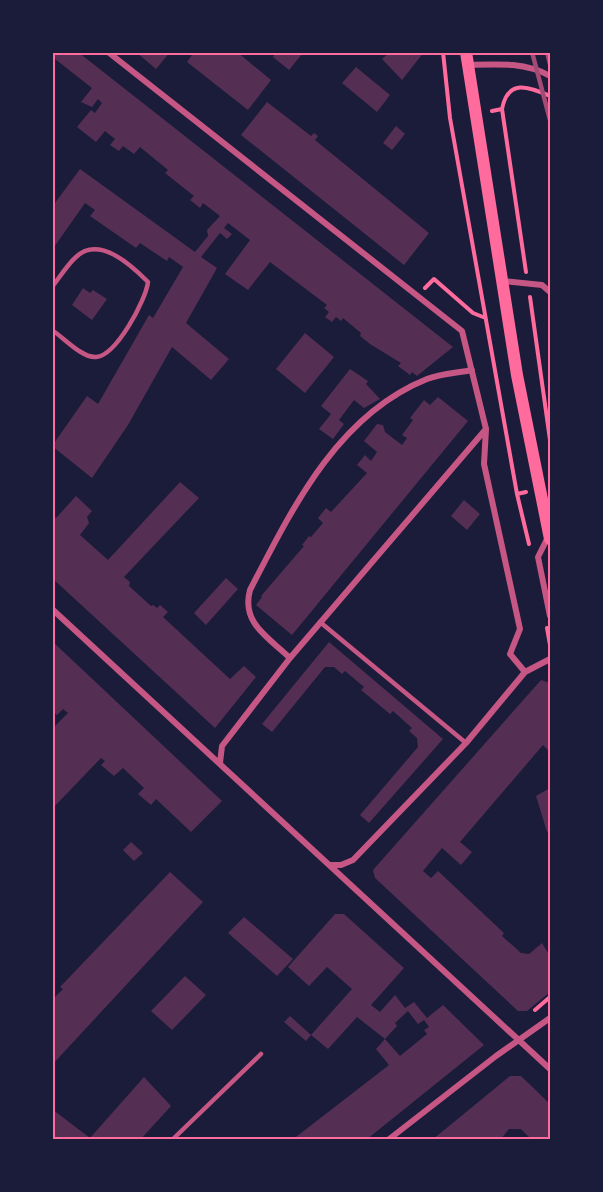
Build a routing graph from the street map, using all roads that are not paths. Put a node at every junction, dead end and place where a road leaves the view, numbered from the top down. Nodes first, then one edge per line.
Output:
1 (108, 52) edge
2 (467, 59) edge
3 (550, 76) edge
4 (502, 281) junction
5 (52, 287) edge
6 (550, 292) edge
7 (52, 330) edge
8 (472, 370) junction
9 (486, 429) junction
10 (550, 536) edge
11 (52, 609) edge
12 (550, 616) edge
13 (320, 622) junction
14 (290, 658) junction
15 (550, 658) edge
16 (525, 672) junction
17 (466, 743) junction
18 (220, 764) junction
19 (330, 865) junction
20 (550, 1018) edge
21 (520, 1041) junction
22 (261, 1054) dead end
23 (550, 1069) edge
24 (172, 1140) edge
25 (388, 1140) edge

1 - 8 street
2 - 3 street
2 - 4 main road
4 - 6 street
4 - 10 main road
5 - 7 lane
8 - 9 street
8 - 14 street
9 - 13 street
9 - 16 street
10 - 12 street
11 - 18 street
13 - 14 street
13 - 17 lane
14 - 18 street
15 - 16 street
16 - 17 street
17 - 19 street
18 - 19 street
19 - 21 street
20 - 21 street
21 - 23 street
21 - 25 street
22 - 24 lane

